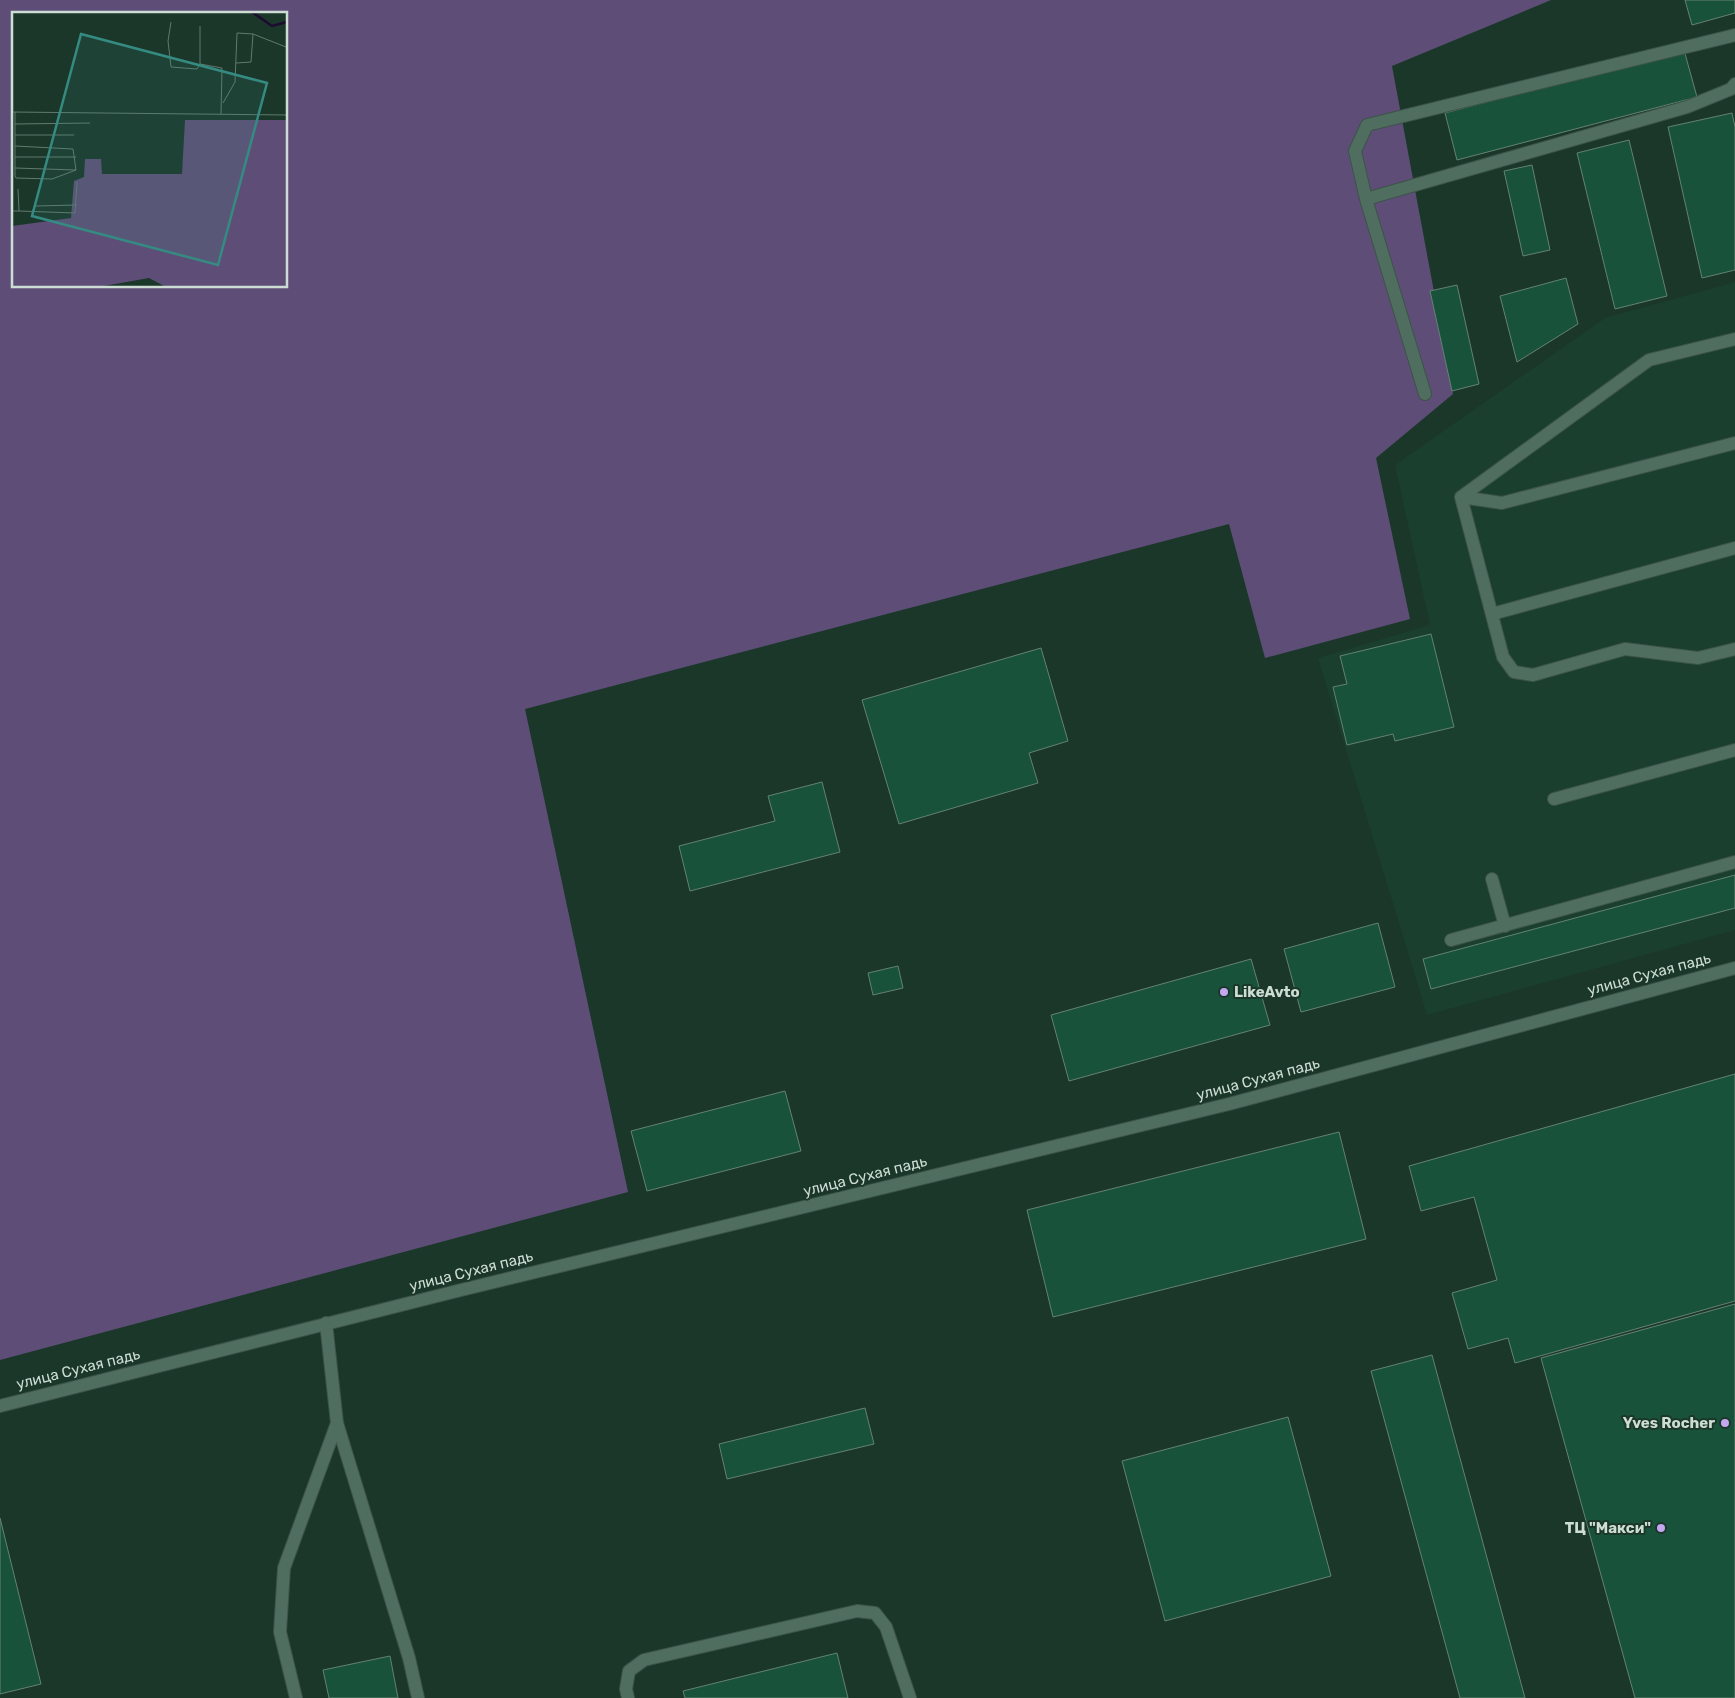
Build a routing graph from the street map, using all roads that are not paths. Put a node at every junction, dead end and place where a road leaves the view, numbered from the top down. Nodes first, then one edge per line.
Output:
1 (1735, 35) edge
2 (1735, 84) edge
3 (1366, 199) junction
4 (1735, 339) edge
5 (1425, 394) dead end
6 (1735, 444) edge
7 (1461, 497) junction
8 (1735, 548) edge
9 (1492, 614) junction
10 (1735, 649) edge
11 (1735, 750) edge
12 (1554, 799) dead end
13 (1735, 862) edge
14 (1492, 878) dead end
15 (1505, 926) junction
16 (1451, 940) dead end
17 (1735, 968) edge
18 (326, 1323) junction
19 (0, 1406) edge
20 (337, 1423) junction
21 (296, 1698) edge
22 (418, 1698) edge
23 (628, 1698) edge
24 (910, 1698) edge

1 - 3 street
2 - 3 street
3 - 5 street
4 - 7 street
6 - 7 street
7 - 9 street
8 - 9 street
9 - 10 street
11 - 12 street
13 - 15 street
14 - 15 street
15 - 16 street
17 - 18 street, улица Сухая падь
18 - 19 street, улица Сухая падь
18 - 20 street
20 - 21 street
20 - 22 street
23 - 24 street

